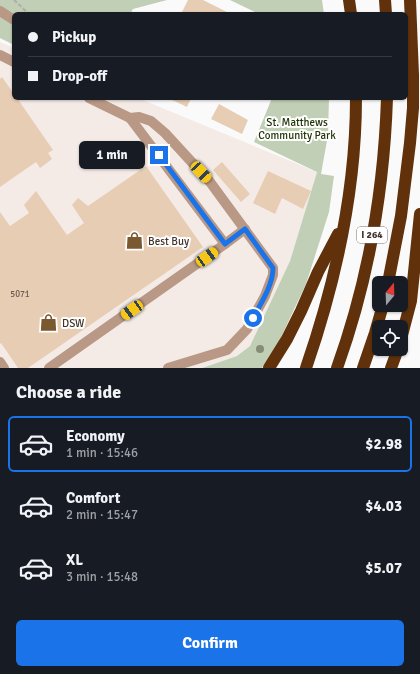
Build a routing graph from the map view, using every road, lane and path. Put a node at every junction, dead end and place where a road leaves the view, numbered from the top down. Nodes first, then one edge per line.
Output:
1 (14, 0) edge
2 (349, 0) edge
3 (385, 0) edge
4 (410, 0) edge
5 (0, 12) edge
6 (27, 12) edge
7 (351, 12) edge
8 (386, 12) edge
9 (12, 19) edge
10 (0, 55) edge
11 (12, 61) edge
12 (93, 100) edge
13 (356, 100) edge
14 (387, 100) edge
15 (130, 118) junction
16 (420, 214) edge
17 (345, 221) junction
18 (245, 229) junction
19 (225, 244) junction
20 (389, 276) edge
21 (381, 312) edge
22 (406, 320) edge
23 (396, 356) edge
24 (0, 362) edge
25 (4, 368) edge
26 (49, 368) edge
27 (168, 368) edge
28 (269, 368) edge
29 (306, 368) edge
30 (337, 368) edge
31 (363, 368) edge
32 (392, 368) edge

1 - 6 path
2 - 7 highway
3 - 8 highway
4 - 20 highway, I 264
5 - 9 lane
10 - 11 lane
12 - 15 lane
13 - 17 highway
14 - 30 highway, I 264
15 - 18 lane
15 - 19 lane
16 - 22 highway
17 - 28 highway
17 - 29 highway
18 - 19 lane
18 - 27 lane
19 - 26 lane
21 - 31 highway
23 - 32 highway
24 - 25 lane

